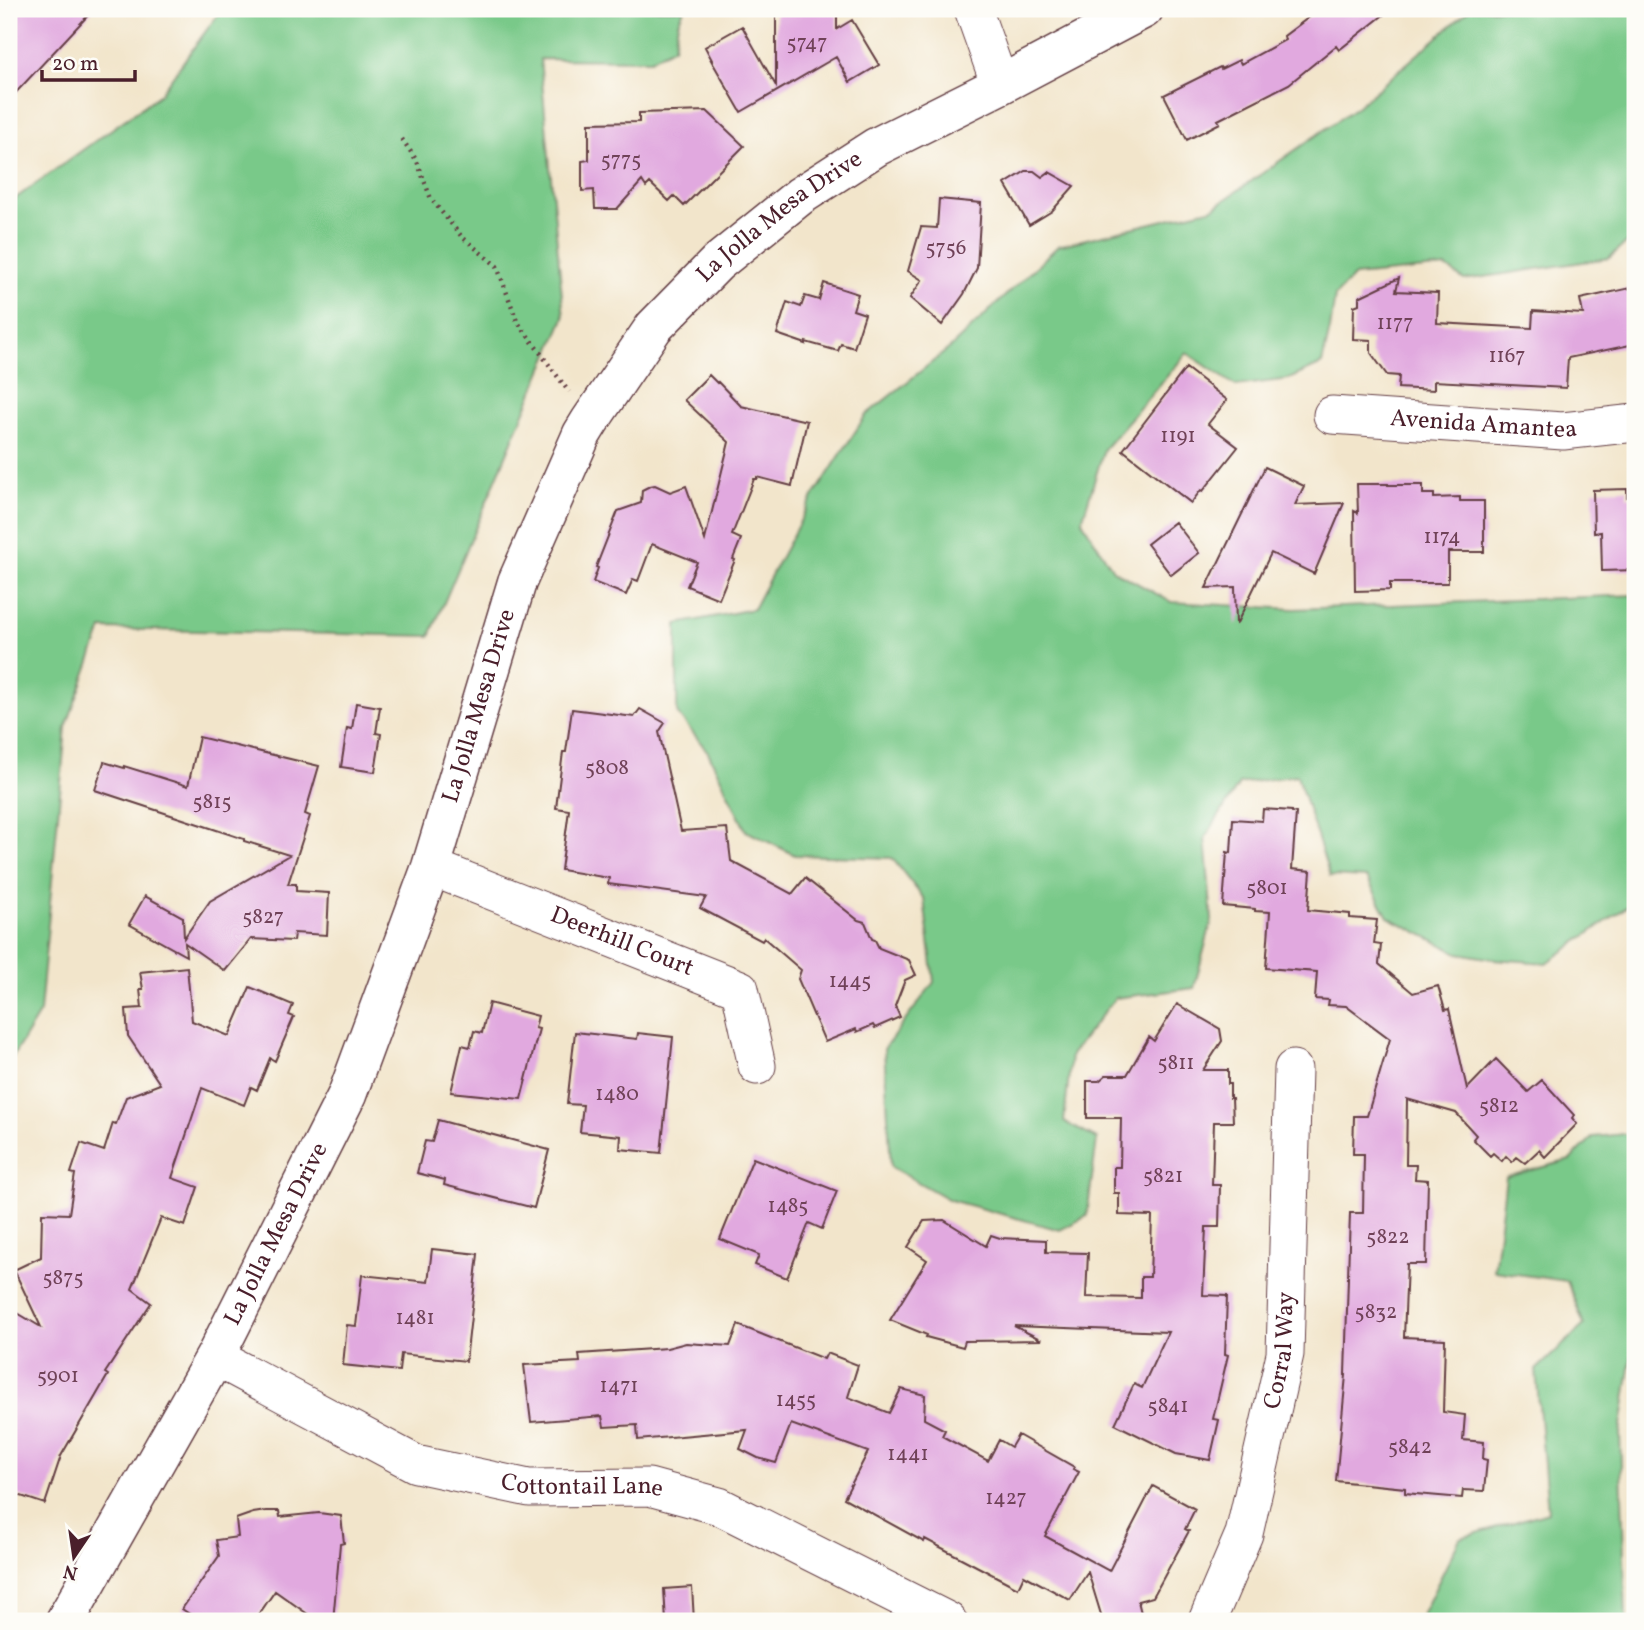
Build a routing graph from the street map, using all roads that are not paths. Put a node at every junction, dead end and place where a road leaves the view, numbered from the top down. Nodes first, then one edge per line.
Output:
1 (973, 9) edge
2 (1144, 9) edge
3 (1000, 85) junction
4 (1332, 415) dead end
5 (1635, 423) edge
6 (431, 867) junction
7 (757, 1066) dead end
8 (1293, 1069) dead end
9 (215, 1357) junction
10 (65, 1621) edge
11 (948, 1621) edge
12 (1207, 1621) edge

1 - 3 street
2 - 3 street, La Jolla Mesa Drive
3 - 6 street, La Jolla Mesa Drive
4 - 5 street, Avenida Amantea
6 - 7 street, Deerhill Court
6 - 9 street, La Jolla Mesa Drive
8 - 12 street, Corral Way
9 - 10 street, La Jolla Mesa Drive
9 - 11 street, Cottontail Lane

